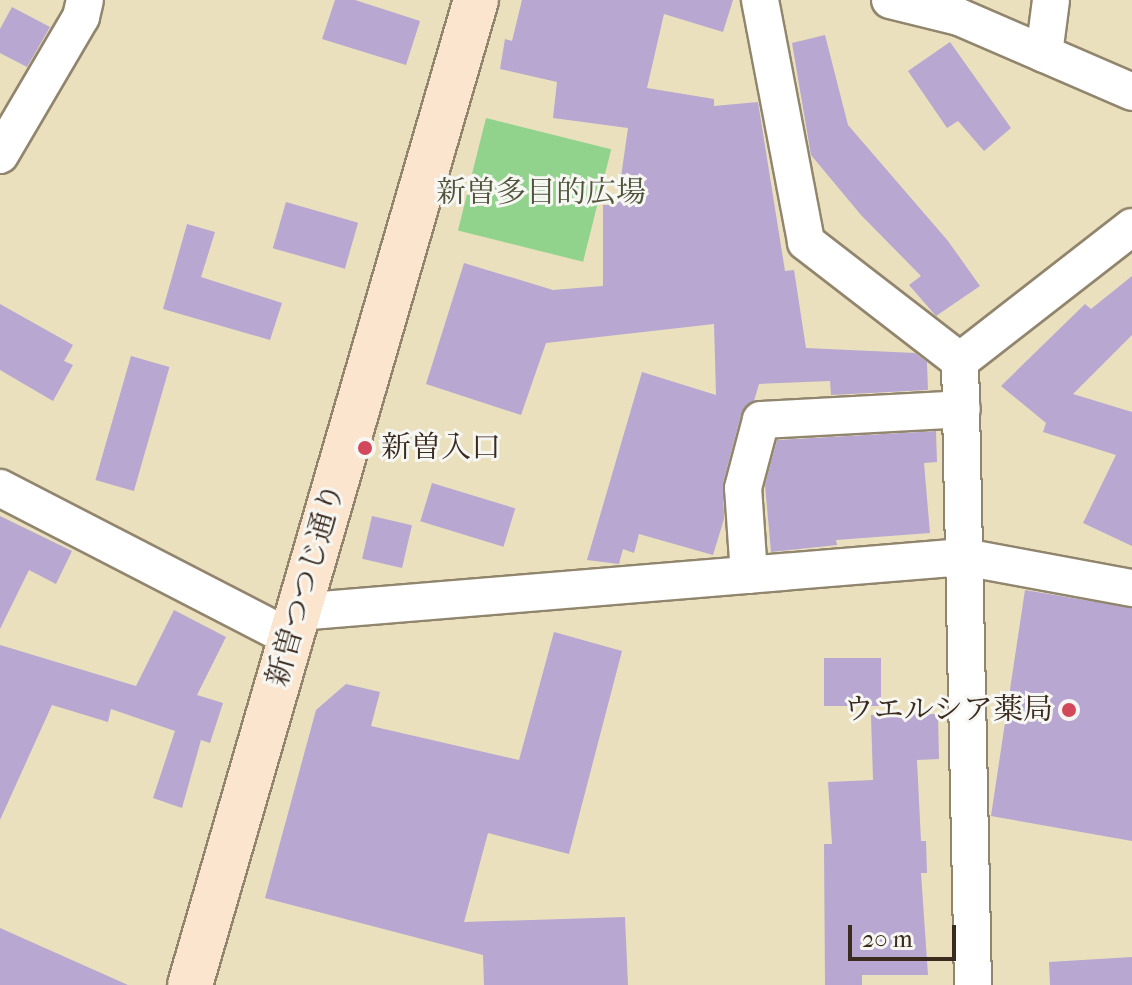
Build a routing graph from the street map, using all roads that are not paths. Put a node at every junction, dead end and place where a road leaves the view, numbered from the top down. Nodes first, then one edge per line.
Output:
1 (85, 0) edge
2 (476, 0) edge
3 (760, 0) edge
4 (890, 0) edge
5 (1051, 0) edge
6 (1044, 54) junction
7 (1132, 92) edge
8 (0, 155) edge
9 (1132, 227) edge
10 (960, 361) junction
11 (962, 409) junction
12 (0, 488) edge
13 (964, 557) junction
14 (749, 575) junction
15 (1132, 588) edge
16 (294, 625) junction
17 (190, 985) edge
18 (973, 985) edge

1 - 8 street
2 - 16 street, 新曽つつじ通り
3 - 10 street
4 - 6 street
5 - 6 street
6 - 7 street
9 - 10 street
10 - 11 street
11 - 13 street
11 - 14 street
12 - 16 street
13 - 14 street
13 - 15 street
13 - 18 street
14 - 16 street
16 - 17 street, 新曽つつじ通り

